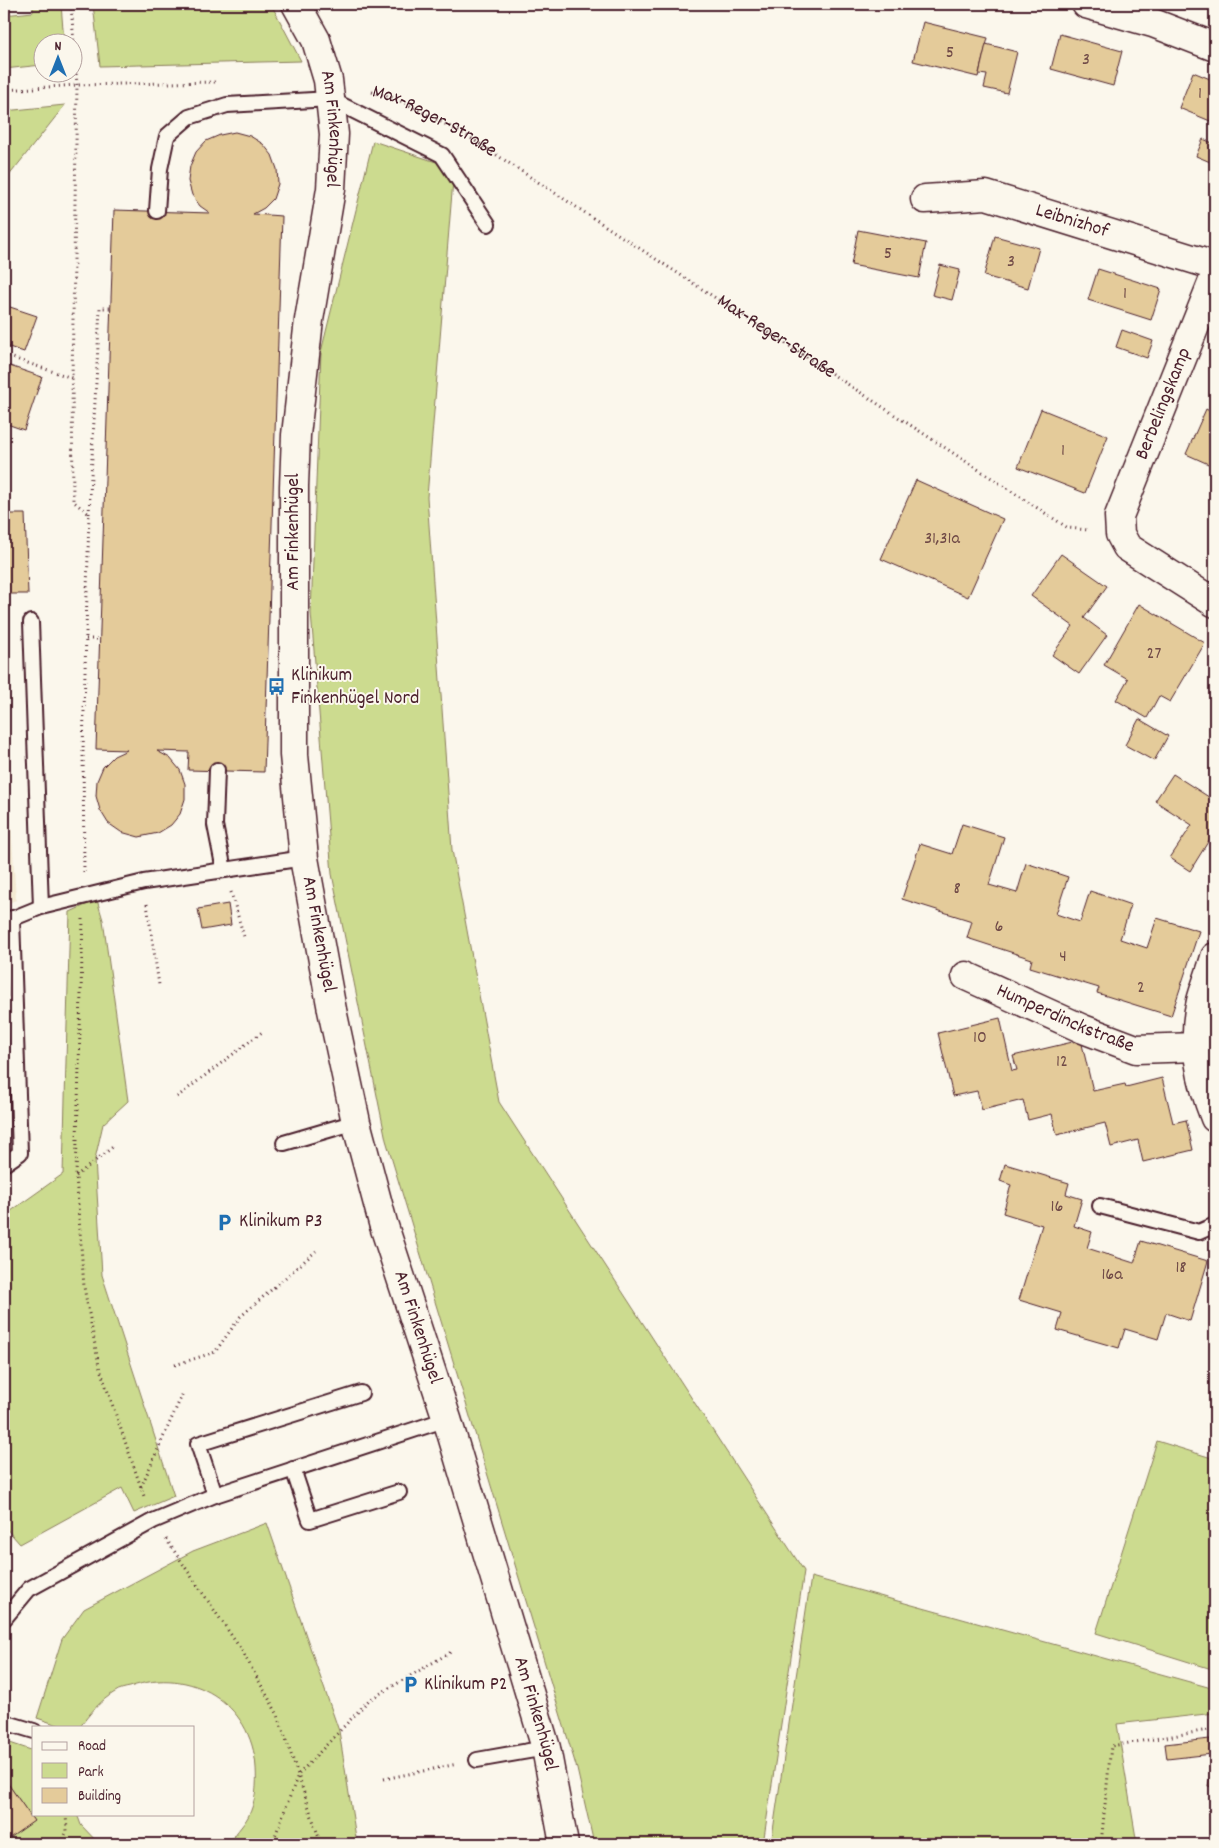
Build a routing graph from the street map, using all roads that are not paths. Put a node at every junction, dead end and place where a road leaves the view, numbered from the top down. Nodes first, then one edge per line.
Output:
1 (296, 4) edge
2 (1086, 4) edge
3 (1215, 47) edge
4 (329, 90) junction
5 (925, 199) dead end
6 (157, 211) dead end
7 (488, 224) dead end
8 (1215, 266) edge
9 (1215, 276) edge
10 (1215, 603) edge
11 (31, 622) dead end
12 (217, 770) dead end
13 (304, 858) junction
14 (224, 870) junction
15 (41, 907) junction
16 (8, 920) edge
17 (1215, 957) edge
18 (966, 976) dead end
19 (9, 1002) edge
20 (1197, 1047) junction
21 (1215, 1118) edge
22 (356, 1122) junction
23 (284, 1143) dead end
24 (4, 1164) edge
25 (1100, 1206) dead end
26 (1215, 1225) edge
27 (361, 1393) dead end
28 (447, 1418) junction
29 (292, 1469) junction
30 (399, 1492) dead end
31 (215, 1495) junction
32 (4, 1620) edge
33 (4, 1722) edge
34 (32, 1730) edge
35 (546, 1748) junction
36 (477, 1760) road end
37 (564, 1844) edge

1 - 4 street, Am Finkenhügel
2 - 3 street
4 - 6 lane
4 - 7 lane
4 - 13 street, Am Finkenhügel
5 - 8 street, Leibnizhof
9 - 10 street, Berbelingskamp
11 - 15 lane
12 - 14 lane
13 - 14 lane
13 - 22 street, Am Finkenhügel
14 - 15 lane
15 - 16 lane
16 - 19 lane
17 - 20 street
18 - 20 street, Humperdinckstraße
19 - 24 lane
20 - 21 street
22 - 23 lane
22 - 28 street, Am Finkenhügel
25 - 26 lane
27 - 31 lane
28 - 29 lane
28 - 35 street, Am Finkenhügel
29 - 30 lane
29 - 31 lane
31 - 32 lane
33 - 34 lane
35 - 36 lane
35 - 37 street, Am Finkenhügel

